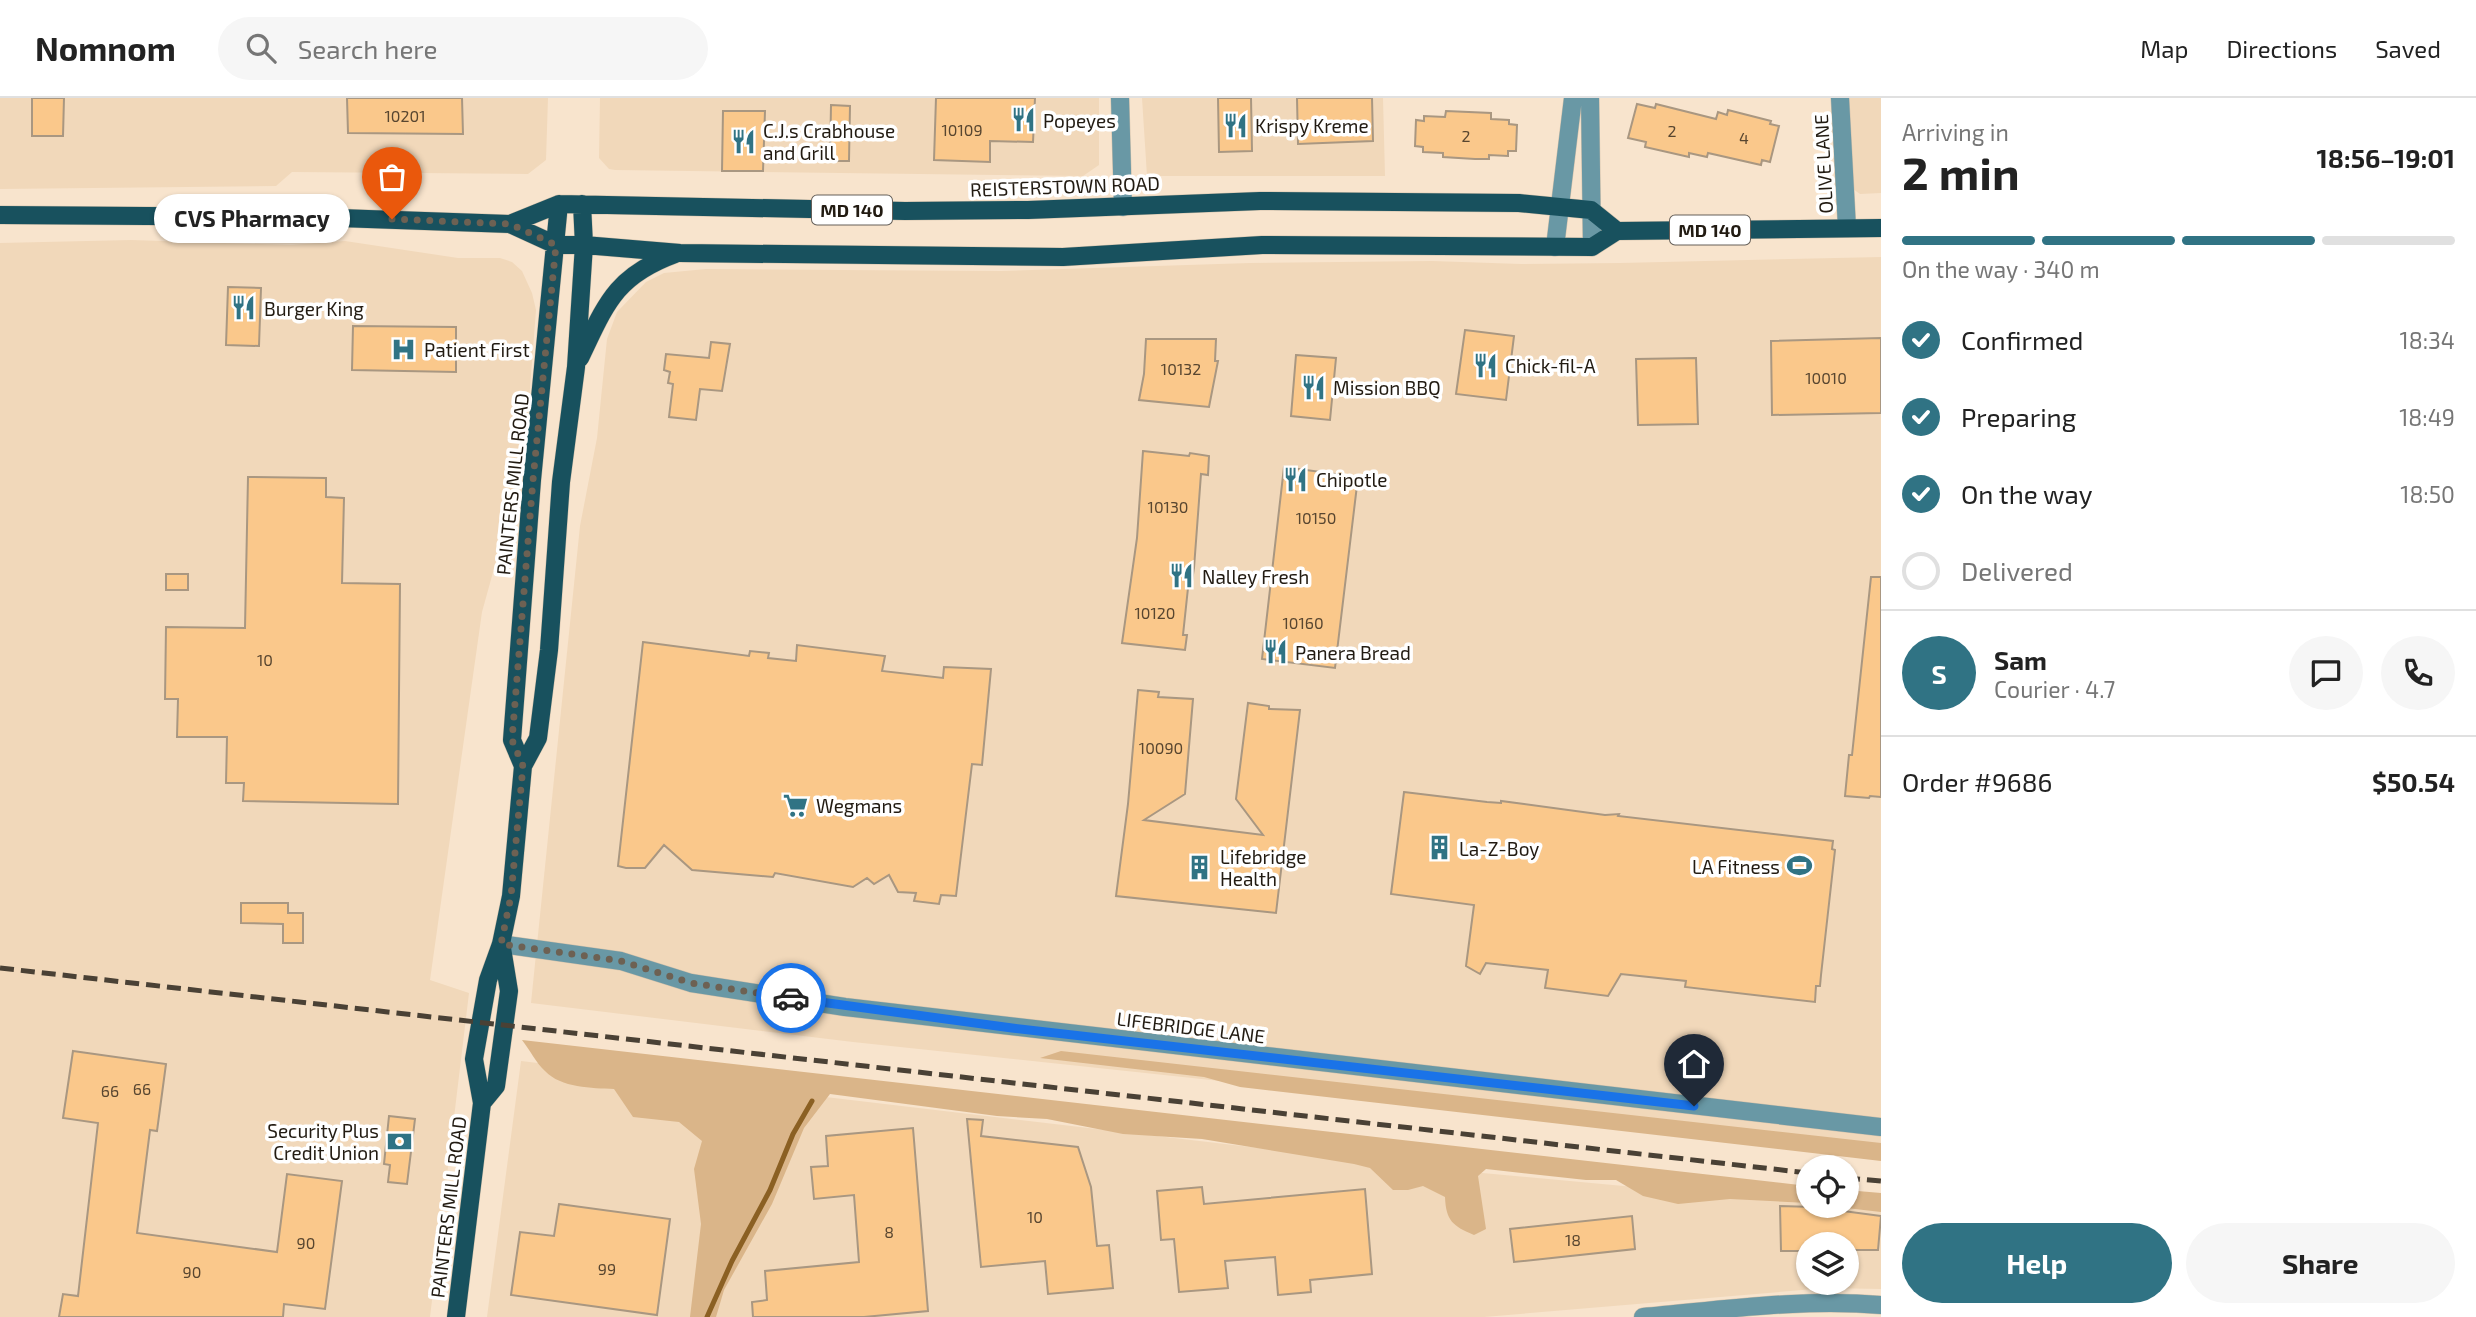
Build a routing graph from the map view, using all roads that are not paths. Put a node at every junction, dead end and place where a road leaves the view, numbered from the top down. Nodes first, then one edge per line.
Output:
1 (1120, 98) edge
2 (1573, 98) edge
3 (1590, 98) edge
4 (1840, 98) edge
5 (559, 204) junction
6 (582, 204) junction
7 (1123, 207) junction
8 (1560, 207) junction
9 (1591, 210) junction
10 (0, 215) edge
11 (510, 224) junction
12 (1847, 228) junction
13 (1881, 228) edge
14 (1616, 231) junction
15 (556, 245) junction
16 (584, 245) junction
17 (1555, 247) junction
18 (1592, 247) junction
19 (680, 253) junction
20 (576, 368) junction
21 (523, 766) junction
22 (501, 944) junction
23 (482, 1103) junction
24 (1881, 1127) edge
25 (1881, 1305) edge
26 (456, 1317) edge
27 (1643, 1317) edge

1 - 7 street
2 - 8 street
3 - 9 street
4 - 12 street, OLIVE LANE
5 - 6 main road, REISTERSTOWN ROAD / MD 140
5 - 11 main road, REISTERSTOWN ROAD / MD 140
5 - 15 main road, PAINTERS MILL ROAD
6 - 7 main road, REISTERSTOWN ROAD / MD 140
6 - 16 main road, PAINTERS MILL ROAD
7 - 8 main road, REISTERSTOWN ROAD / MD 140
8 - 9 main road, REISTERSTOWN ROAD / MD 140
8 - 17 street
9 - 14 main road
9 - 18 street
10 - 11 main road, REISTERSTOWN ROAD / MD 140
11 - 15 main road, REISTERSTOWN ROAD / MD 140
12 - 13 main road, MD 140
12 - 14 main road, MD 140
14 - 18 main road
15 - 16 main road, REISTERSTOWN ROAD / MD 140
15 - 21 main road, PAINTERS MILL ROAD
16 - 19 main road, REISTERSTOWN ROAD / MD 140
16 - 20 main road, PAINTERS MILL ROAD
17 - 18 main road, REISTERSTOWN ROAD / MD 140
17 - 19 main road, REISTERSTOWN ROAD / MD 140
19 - 20 main road
20 - 21 main road, PAINTERS MILL ROAD
21 - 22 main road, PAINTERS MILL ROAD
22 - 23 main road, PAINTERS MILL ROAD
22 - 23 main road, PAINTERS MILL ROAD
22 - 24 street, LIFEBRIDGE LANE
23 - 26 main road, PAINTERS MILL ROAD
25 - 27 street

